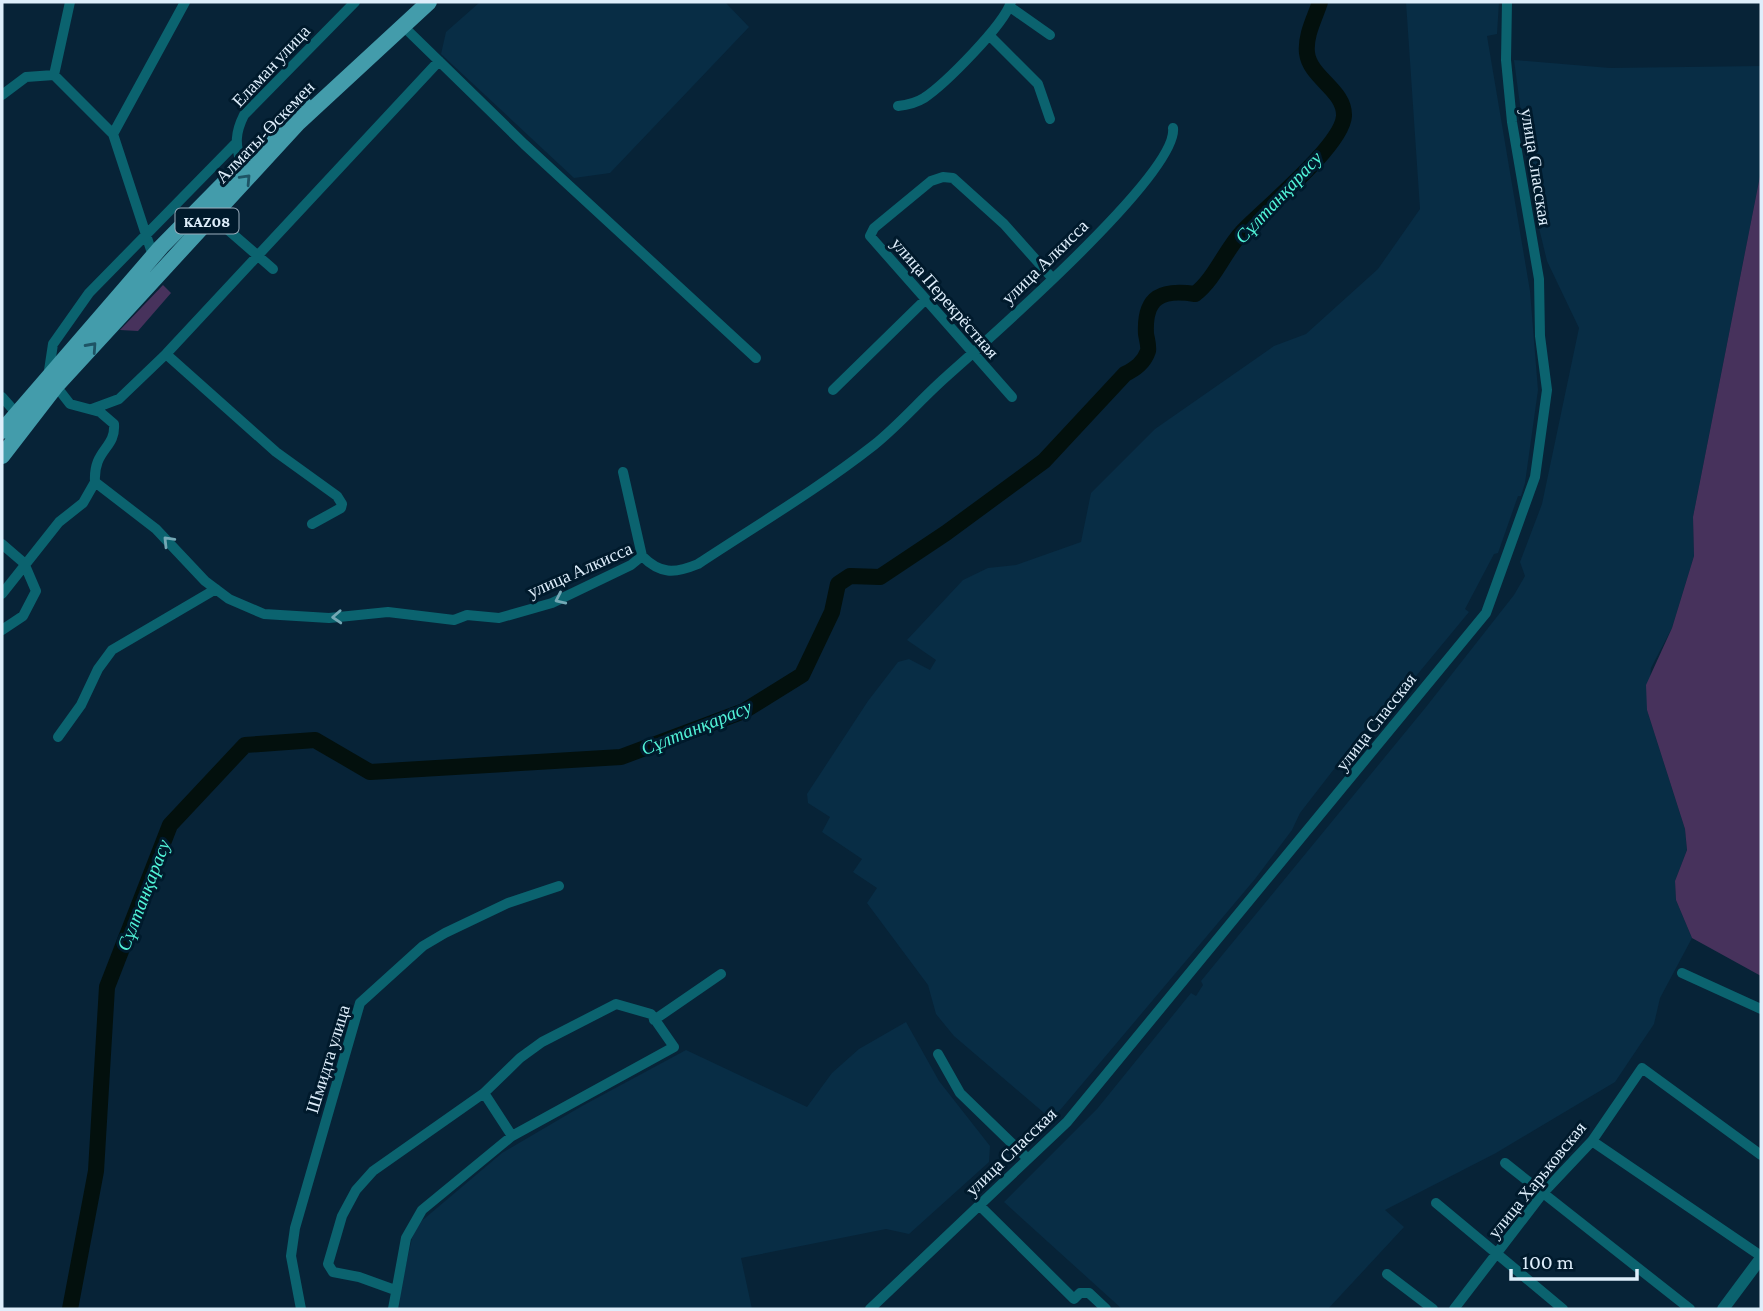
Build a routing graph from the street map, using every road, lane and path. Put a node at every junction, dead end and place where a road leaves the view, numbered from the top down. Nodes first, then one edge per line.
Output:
1 (70, 2) edge
2 (185, 2) edge
3 (355, 2) edge
4 (412, 2) edge
5 (429, 2) edge
6 (1507, 2) edge
7 (1011, 4) edge
8 (402, 25) junction
9 (989, 35) junction
10 (1050, 35) dead end
11 (439, 61) junction
12 (54, 75) junction
13 (2, 95) edge
14 (898, 106) dead end
15 (1050, 119) dead end
16 (1173, 128) dead end
17 (280, 133) junction
18 (113, 134) junction
19 (235, 144) junction
20 (241, 163) junction
21 (212, 216) junction
22 (146, 234) junction
23 (153, 256) junction
24 (256, 256) junction
25 (273, 269) dead end
26 (1053, 279) junction
27 (925, 300) junction
28 (166, 354) junction
29 (972, 355) junction
30 (756, 358) dead end
31 (52, 382) junction
32 (833, 390) dead end
33 (2, 397) edge
34 (1012, 397) dead end
35 (93, 410) junction
36 (17, 414) junction
37 (2, 431) edge
38 (2, 456) edge
39 (623, 472) dead end
40 (95, 482) junction
41 (313, 524) dead end
42 (2, 544) edge
43 (642, 556) junction
44 (24, 564) junction
45 (216, 589) junction
46 (2, 594) edge
47 (2, 631) edge
48 (58, 737) dead end
49 (559, 887) dead end
50 (1682, 973) dead end
51 (721, 974) dead end
52 (1761, 1009) edge
53 (654, 1020) junction
54 (938, 1054) dead end
55 (484, 1093) junction
56 (512, 1136) junction
57 (1591, 1140) junction
58 (1761, 1155) edge
59 (1027, 1158) junction
60 (1505, 1163) dead end
61 (1543, 1193) junction
62 (1436, 1203) dead end
63 (979, 1205) junction
64 (1497, 1255) junction
65 (1761, 1257) edge
66 (1387, 1274) dead end
67 (395, 1290) junction
68 (301, 1309) edge
69 (393, 1309) edge
70 (870, 1309) edge
71 (1106, 1309) edge
72 (1433, 1309) edge
73 (1454, 1309) edge
74 (1563, 1309) edge
75 (1690, 1309) edge
76 (1723, 1309) edge

1 - 12 street
2 - 18 street
3 - 19 street, Еламан улица
4 - 17 main road, Алматы-Өскемен / KAZ08
5 - 8 main road, Алматы-Өскемен / KAZ08
6 - 59 street, улица Спасская
7 - 9 street
7 - 10 street
8 - 11 street
8 - 17 main road, Алматы-Өскемен / KAZ08
9 - 14 street
9 - 15 street
11 - 24 street
11 - 30 street
12 - 13 street
12 - 18 street
16 - 26 street, улица Алкисса
17 - 20 main road, Алматы-Өскемен / KAZ08
21 -> 17 main road, Алматы-Өскемен / KAZ08
18 - 22 street
19 - 20 street
19 - 22 street
20 - 23 main road, Алматы-Өскемен / KAZ08
21 - 24 street
31 -> 21 main road, Алматы-Өскемен / KAZ08
22 - 23 street
22 - 31 street
23 - 31 main road, Алматы-Өскемен / KAZ08
24 - 25 street
24 - 28 street
26 - 27 street, улица Перекрёстная
26 - 29 street, улица Алкисса
27 - 29 street, улица Перекрёстная
27 - 32 street
28 - 35 street
28 - 41 street
29 - 34 street, улица Перекрёстная
29 - 43 street, улица Алкисса
31 - 35 street
31 - 36 main road, Алматы-Өскемен / KAZ08
31 - 38 main road, Алматы-Өскемен / KAZ08
33 - 36 street
35 - 40 street
36 - 37 main road, Алматы-Өскемен / KAZ08
39 - 43 street
40 - 44 street
45 -> 40 street, улица Алкисса
42 - 44 street
43 -> 45 street, улица Алкисса
44 - 46 street
44 - 47 street
45 - 48 street
49 - 68 street, Шмидта улица
50 - 52 street
51 - 53 street
53 - 55 street
53 - 56 street
54 - 59 street
55 - 56 street
55 - 67 street
56 - 67 street
57 - 58 street, улица Харьковская
57 - 61 street, улица Харьковская
57 - 65 street
59 - 63 street, улица Спасская
60 - 61 street
61 - 64 street, улица Харьковская
61 - 75 street
62 - 64 street
63 - 70 street, улица Спасская
63 - 71 street
64 - 73 street, улица Харьковская
64 - 74 street
65 - 76 street
66 - 72 street
67 - 69 street

